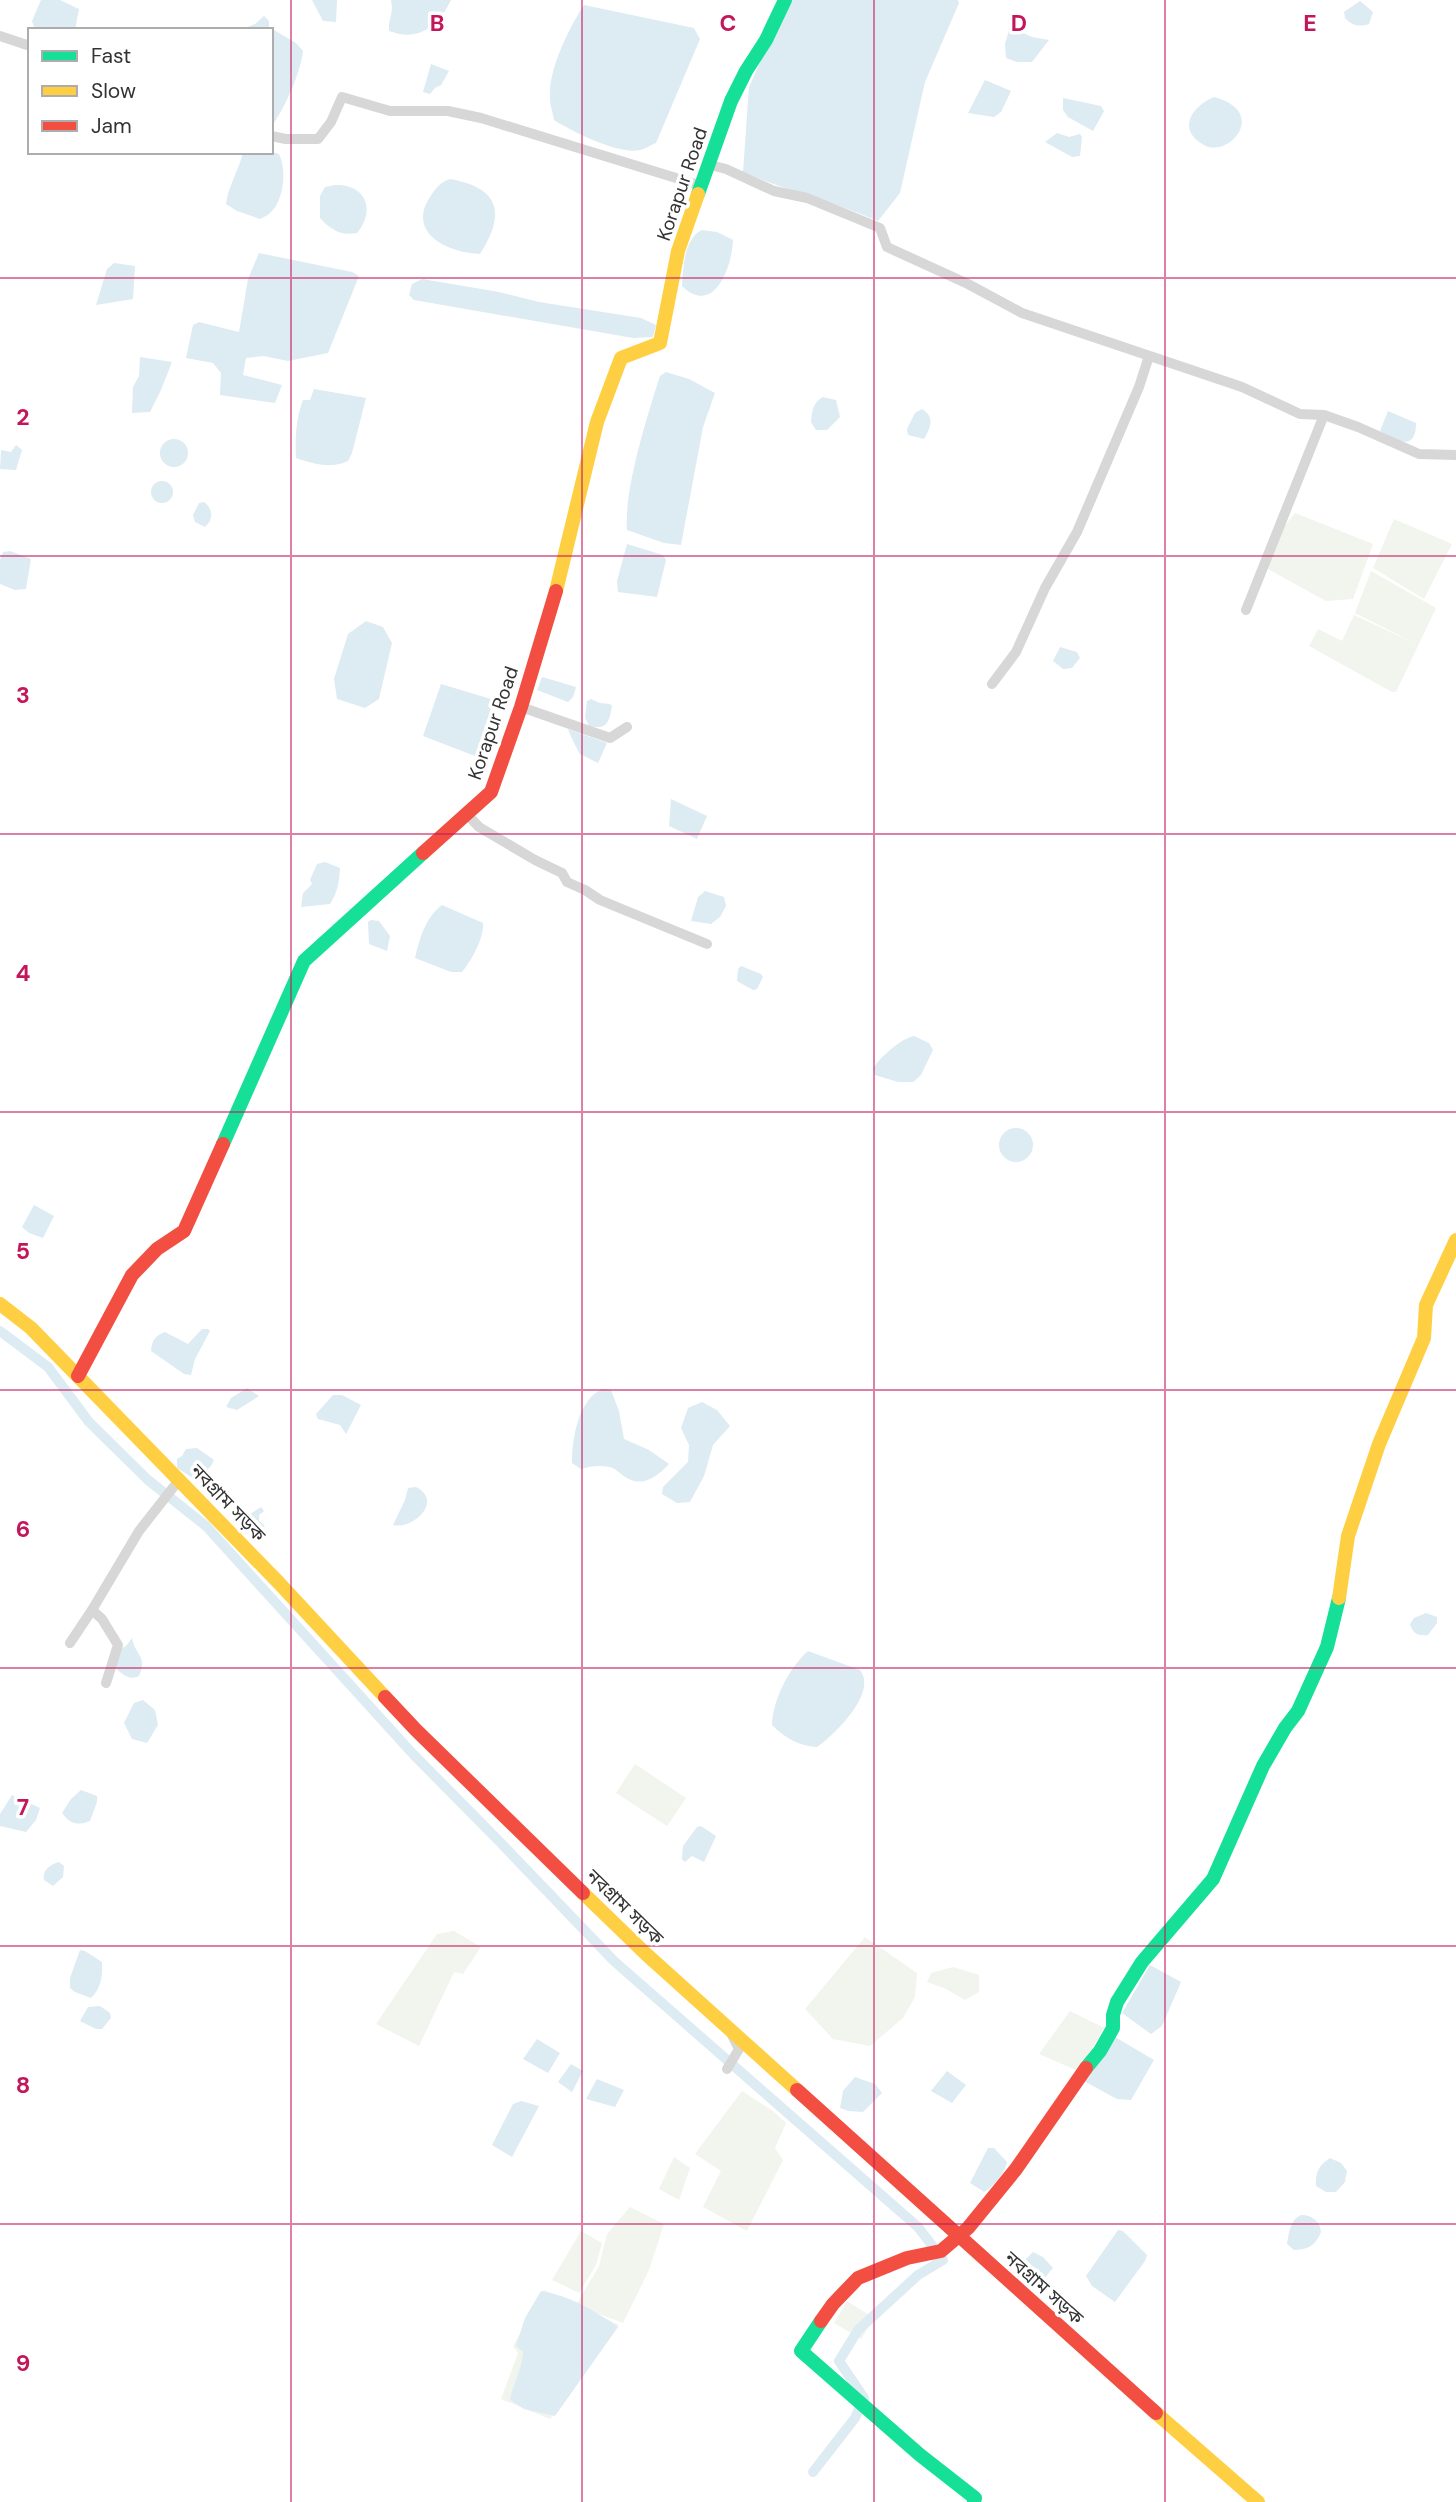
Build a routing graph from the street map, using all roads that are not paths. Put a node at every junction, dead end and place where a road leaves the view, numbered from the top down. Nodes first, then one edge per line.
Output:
1 (784, 0) edge
2 (0, 36) edge
3 (28, 45) edge
4 (273, 136) edge
5 (710, 165) junction
6 (702, 186) junction
7 (1149, 356) junction
8 (1324, 415) junction
9 (1456, 455) edge
10 (1246, 610) dead end
11 (992, 684) dead end
12 (521, 707) junction
13 (626, 727) dead end
14 (467, 814) junction
15 (707, 944) dead end
16 (1456, 1240) edge
17 (0, 1304) edge
18 (78, 1376) junction
19 (179, 1480) junction
20 (92, 1610) junction
21 (70, 1643) dead end
22 (107, 1683) dead end
23 (728, 2029) junction
24 (727, 2069) dead end
25 (959, 2237) junction
26 (974, 2502) edge
27 (1258, 2502) edge

1 - 5 street, Korapur Road
2 - 3 street
4 - 6 street
5 - 6 street, Korapur Road
5 - 7 street
6 - 12 street, Korapur Road
7 - 8 street
7 - 11 street
8 - 9 street
8 - 10 street
12 - 13 street
12 - 14 street, Korapur Road
14 - 15 street
14 - 18 street, Korapur Road
16 - 25 street
17 - 18 street, নবগ্রাম সড়ক
18 - 19 street, নবগ্রাম সড়ক
19 - 20 street
19 - 23 street, নবগ্রাম সড়ক
20 - 21 street
20 - 22 street
23 - 24 street
23 - 25 street, নবগ্রাম সড়ক
25 - 26 street
25 - 27 street, নবগ্রাম সড়ক

